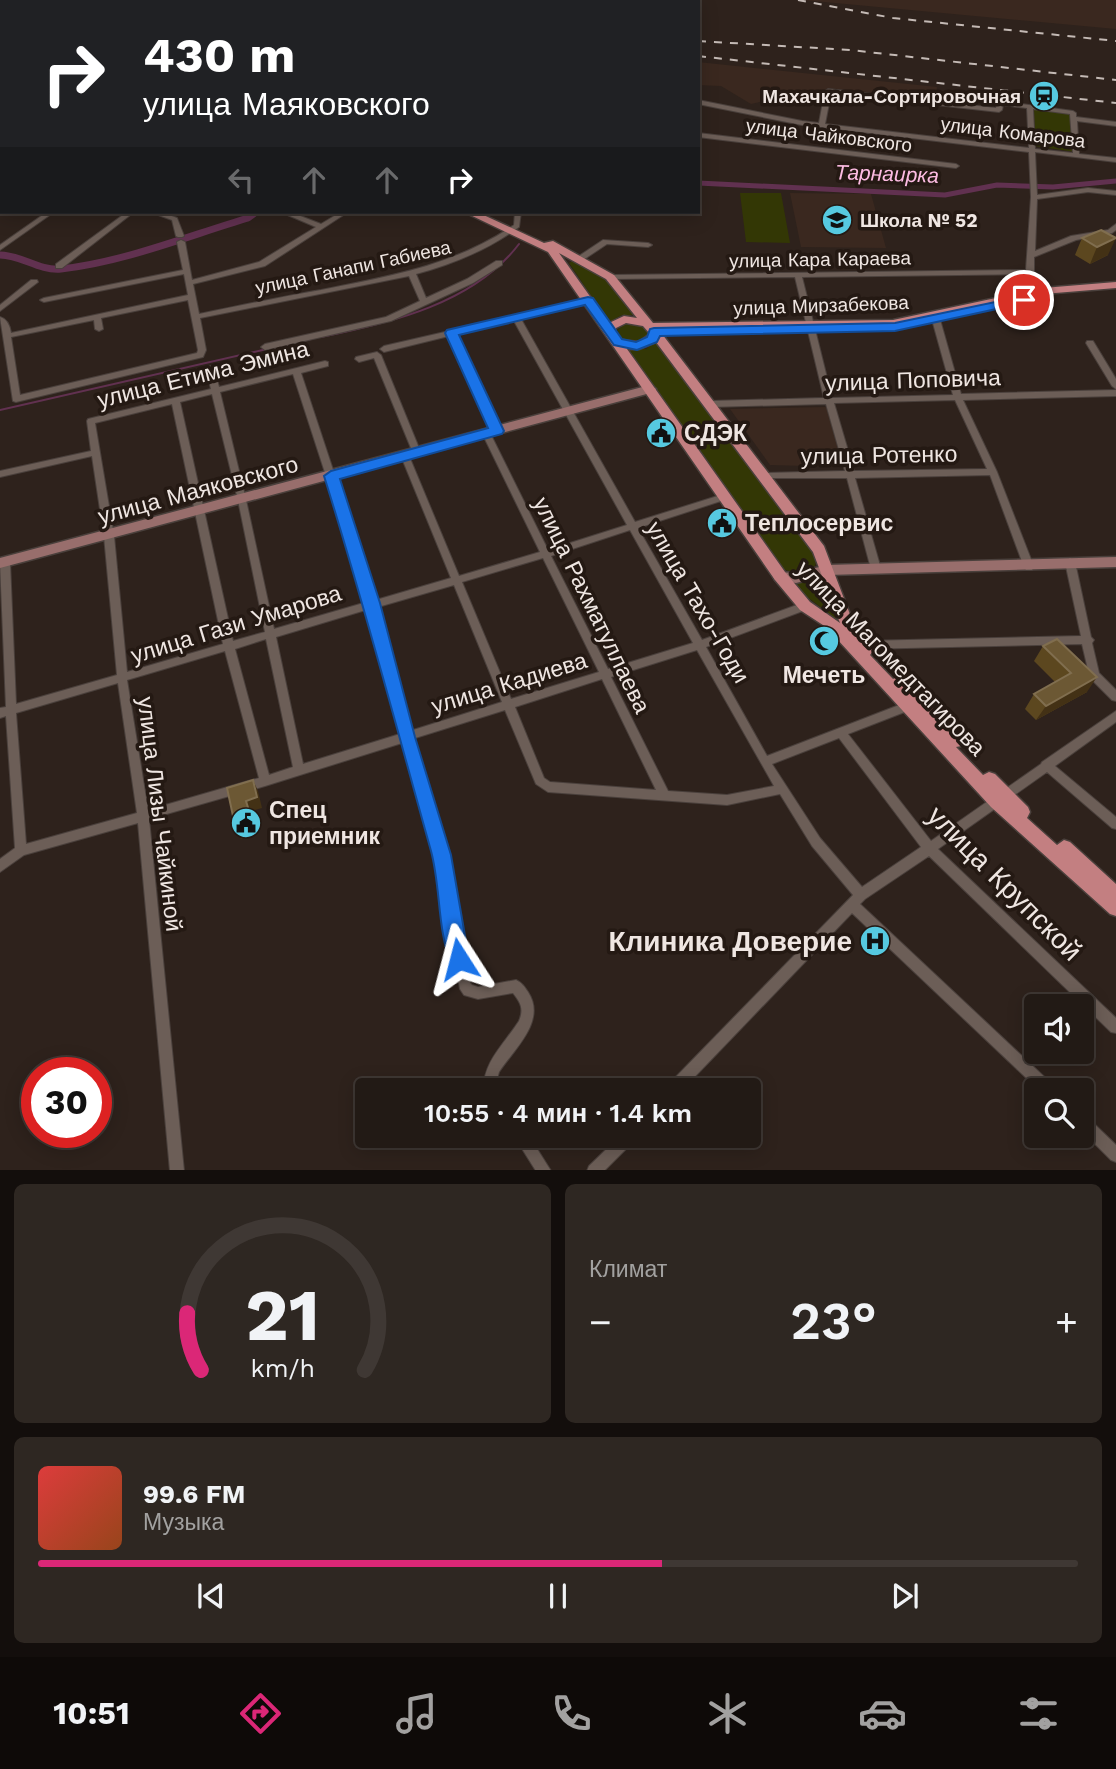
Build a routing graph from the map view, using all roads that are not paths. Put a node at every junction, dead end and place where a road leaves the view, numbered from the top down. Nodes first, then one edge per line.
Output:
1 (700, 102) edge
2 (1030, 107) junction
3 (1074, 119) junction
4 (1116, 124) edge
5 (822, 125) junction
6 (700, 135) edge
7 (1031, 150) junction
8 (1076, 155) junction
9 (1116, 160) edge
10 (956, 166) dead end
11 (1034, 191) junction
12 (1116, 193) edge
13 (48, 214) edge
14 (128, 214) edge
15 (161, 214) edge
16 (290, 214) edge
17 (341, 214) edge
18 (475, 214) edge
19 (486, 214) edge
20 (518, 214) edge
21 (320, 226) junction
22 (514, 228) junction
23 (1114, 231) edge
24 (648, 245) dead end
25 (0, 248) edge
26 (554, 248) junction
27 (1032, 255) junction
28 (580, 258) junction
29 (499, 263) dead end
30 (58, 265) dead end
31 (187, 271) junction
32 (1030, 272) junction
33 (412, 274) junction
34 (797, 275) junction
35 (610, 277) junction
36 (34, 282) dead end
37 (189, 283) junction
38 (1116, 287) edge
39 (1043, 290) junction
40 (191, 297) junction
41 (44, 300) dead end
42 (588, 301) junction
43 (424, 302) junction
44 (0, 309) edge
45 (97, 317) junction
46 (195, 317) junction
47 (516, 318) junction
48 (935, 318) junction
49 (2, 324) edge
50 (808, 327) junction
51 (99, 329) dead end
52 (652, 329) junction
53 (451, 333) junction
54 (7, 336) junction
55 (614, 337) junction
56 (1090, 343) dead end
57 (265, 347) dead end
58 (380, 352) junction
59 (359, 359) dead end
60 (325, 364) dead end
61 (210, 369) dead end
62 (11, 370) junction
63 (296, 371) junction
64 (0, 373) edge
65 (1116, 386) edge
66 (650, 389) junction
67 (215, 392) junction
68 (1116, 393) edge
69 (958, 398) junction
70 (176, 402) junction
71 (831, 402) junction
72 (710, 404) junction
73 (569, 411) junction
74 (91, 421) joint
75 (491, 432) junction
76 (94, 453) junction
77 (411, 454) junction
78 (993, 472) junction
79 (0, 474) edge
80 (852, 475) junction
81 (331, 476) junction
82 (765, 476) junction
83 (724, 496) junction
84 (242, 500) junction
85 (202, 510) junction
86 (631, 527) junction
87 (109, 536) junction
88 (546, 554) junction
89 (1116, 556) edge
90 (2, 562) edge
91 (1116, 562) edge
92 (1028, 564) junction
93 (1071, 564) junction
94 (875, 567) junction
95 (827, 568) junction
96 (780, 576) junction
97 (457, 579) junction
98 (372, 603) junction
99 (805, 606) junction
100 (269, 636) junction
101 (1088, 640) junction
102 (699, 645) junction
103 (862, 645) junction
104 (229, 646) junction
105 (605, 675) junction
106 (122, 678) junction
107 (1116, 697) edge
108 (915, 704) junction
109 (507, 705) junction
110 (5, 712) edge
111 (1116, 716) edge
112 (841, 733) junction
113 (406, 737) junction
114 (765, 762) junction
115 (1046, 765) junction
116 (299, 770) junction
117 (265, 781) junction
118 (782, 789) junction
119 (664, 794) junction
120 (1002, 799) junction
121 (144, 816) junction
122 (1116, 824) edge
123 (929, 848) junction
124 (21, 851) junction
125 (0, 866) edge
126 (861, 895) junction
127 (1116, 895) edge
128 (852, 905) junction
129 (1116, 908) edge
130 (1116, 1027) edge
131 (490, 1078) edge
132 (685, 1078) edge
133 (1035, 1078) edge
134 (1094, 1134) edge
135 (530, 1148) edge
136 (617, 1148) edge
137 (1116, 1155) edge
138 (177, 1170) edge
139 (543, 1170) edge
140 (595, 1170) edge

1 - 5 street, улица Комарова
2 - 3 street
2 - 5 street
2 - 7 street
3 - 4 street
3 - 8 street
5 - 7 street, улица Комарова
6 - 10 street, улица Чайковского
7 - 8 street, улица Комарова
7 - 11 street
8 - 9 street, улица Комарова
11 - 12 street
11 - 27 street
13 - 25 street
14 - 30 street
15 - 31 street
16 - 21 street
17 - 21 street
18 - 22 main road
19 - 22 main road
20 - 22 street
21 - 37 street
22 - 26 main road
22 - 33 street, улица Ганапи Габиева
23 - 27 street
24 - 28 street
26 - 28 main road, улица Магомедтагирова
26 - 42 main road, улица Магомедтагирова
27 - 32 street
28 - 35 main road, улица Магомедтагирова
29 - 43 street
31 - 37 street
31 - 41 street
32 - 34 street, улица Кара Караева
32 - 39 street
33 - 43 street
33 - 46 street, улица Ганапи Габиева
34 - 35 street, улица Кара Караева
34 - 50 street
35 - 52 main road, улица Магомедтагирова
36 - 44 street
37 - 40 street
38 - 39 main road, улица Мирзабекова
38 - 48 main road, улица Мирзабекова
39 - 48 main road, улица Мирзабекова
40 - 45 street
40 - 46 street
42 - 47 street
42 - 55 main road, улица Магомедтагирова
43 - 57 street
45 - 51 street
45 - 54 street
46 - 62 street
47 - 53 street
47 - 73 street, улица Тахо-Годи
48 - 50 main road, улица Мирзабекова
48 - 69 street
49 - 54 street
50 - 52 main road, улица Мирзабекова
50 - 71 street
52 - 55 main road
52 - 55 main road
52 - 72 main road, улица Магомедтагирова
53 - 58 street
53 - 75 street, улица Рахматуллаева
54 - 62 street
55 - 66 main road, улица Магомедтагирова
56 - 65 street
58 - 59 street
58 - 77 street
60 - 63 street, улица Етима Эмина
61 - 67 street
62 - 64 street
63 - 67 street, улица Етима Эмина
63 - 81 street
66 - 73 street, улица Маяковского
66 - 83 main road, улица Магомедтагирова
67 - 70 street, улица Етима Эмина
67 - 84 street
68 - 69 street, улица Поповича
69 - 71 street, улица Поповича
69 - 78 street
70 - 74 street, улица Етима Эмина
70 - 85 street
71 - 72 street, улица Поповича
71 - 80 street
72 - 82 main road, улица Магомедтагирова
73 - 75 street, улица Маяковского
73 - 86 street, улица Тахо-Годи
74 - 76 street, улица Лизы Чайкиной
75 - 77 street, улица Маяковского
75 - 88 street, улица Рахматуллаева
76 - 79 street
76 - 87 street, улица Лизы Чайкиной
77 - 81 street, улица Маяковского
77 - 97 street
78 - 80 street, улица Ротенко
78 - 92 street
80 - 82 street, улица Ротенко
80 - 94 street
81 - 84 street, улица Маяковского
81 - 98 street
82 - 95 main road, улица Магомедтагирова
83 - 86 street, улица Гази Умарова
83 - 96 main road, улица Магомедтагирова
84 - 85 street, улица Маяковского
84 - 100 street
85 - 87 street, улица Маяковского
85 - 104 street
86 - 88 street, улица Гази Умарова
86 - 102 street, улица Тахо-Годи
87 - 90 street, улица Маяковского
87 - 106 street, улица Лизы Чайкиной
88 - 97 street, улица Гази Умарова
88 - 105 street, улица Рахматуллаева
89 - 93 street
90 - 110 street
91 - 93 street
92 - 93 street
92 - 94 street
93 - 101 street
94 - 95 street
95 - 96 street
95 - 103 main road, улица Магомедтагирова
96 - 99 main road, улица Магомедтагирова
97 - 98 street, улица Гази Умарова
97 - 109 street
98 - 100 street, улица Гази Умарова
98 - 113 street
99 - 102 street, улица Кадиева
99 - 108 main road, улица Магомедтагирова
100 - 104 street, улица Гази Умарова
100 - 116 street
101 - 103 street
101 - 107 street
102 - 105 street, улица Кадиева
102 - 114 street, улица Тахо-Годи
103 - 108 main road, улица Магомедтагирова
104 - 106 street, улица Гази Умарова
104 - 117 street
105 - 109 street, улица Кадиева
105 - 119 street, улица Рахматуллаева
106 - 110 street, улица Гази Умарова
106 - 121 street, улица Лизы Чайкиной
108 - 112 street
108 - 120 main road, улица Магомедтагирова
109 - 113 street, улица Кадиева
109 - 119 street
110 - 124 street
111 - 115 street
112 - 114 street
112 - 123 street, улица Крупской
113 - 116 street, улица Кадиева
113 - 131 street
114 - 118 street, улица Тахо-Годи
115 - 120 street
115 - 122 street
116 - 117 street, улица Кадиева
117 - 121 street, улица Кадиева
118 - 119 street
118 - 126 street, улица Тахо-Годи
120 - 123 street
120 - 127 main road, улица Магомедтагирова
120 - 129 main road, улица Магомедтагирова
121 - 124 street, улица Кадиева
121 - 138 street, улица Лизы Чайкиной
123 - 126 street
123 - 130 street, улица Крупской
124 - 125 street, улица Кадиева
126 - 128 street
128 - 132 street
128 - 133 street
134 - 137 street
135 - 139 street
136 - 140 street

